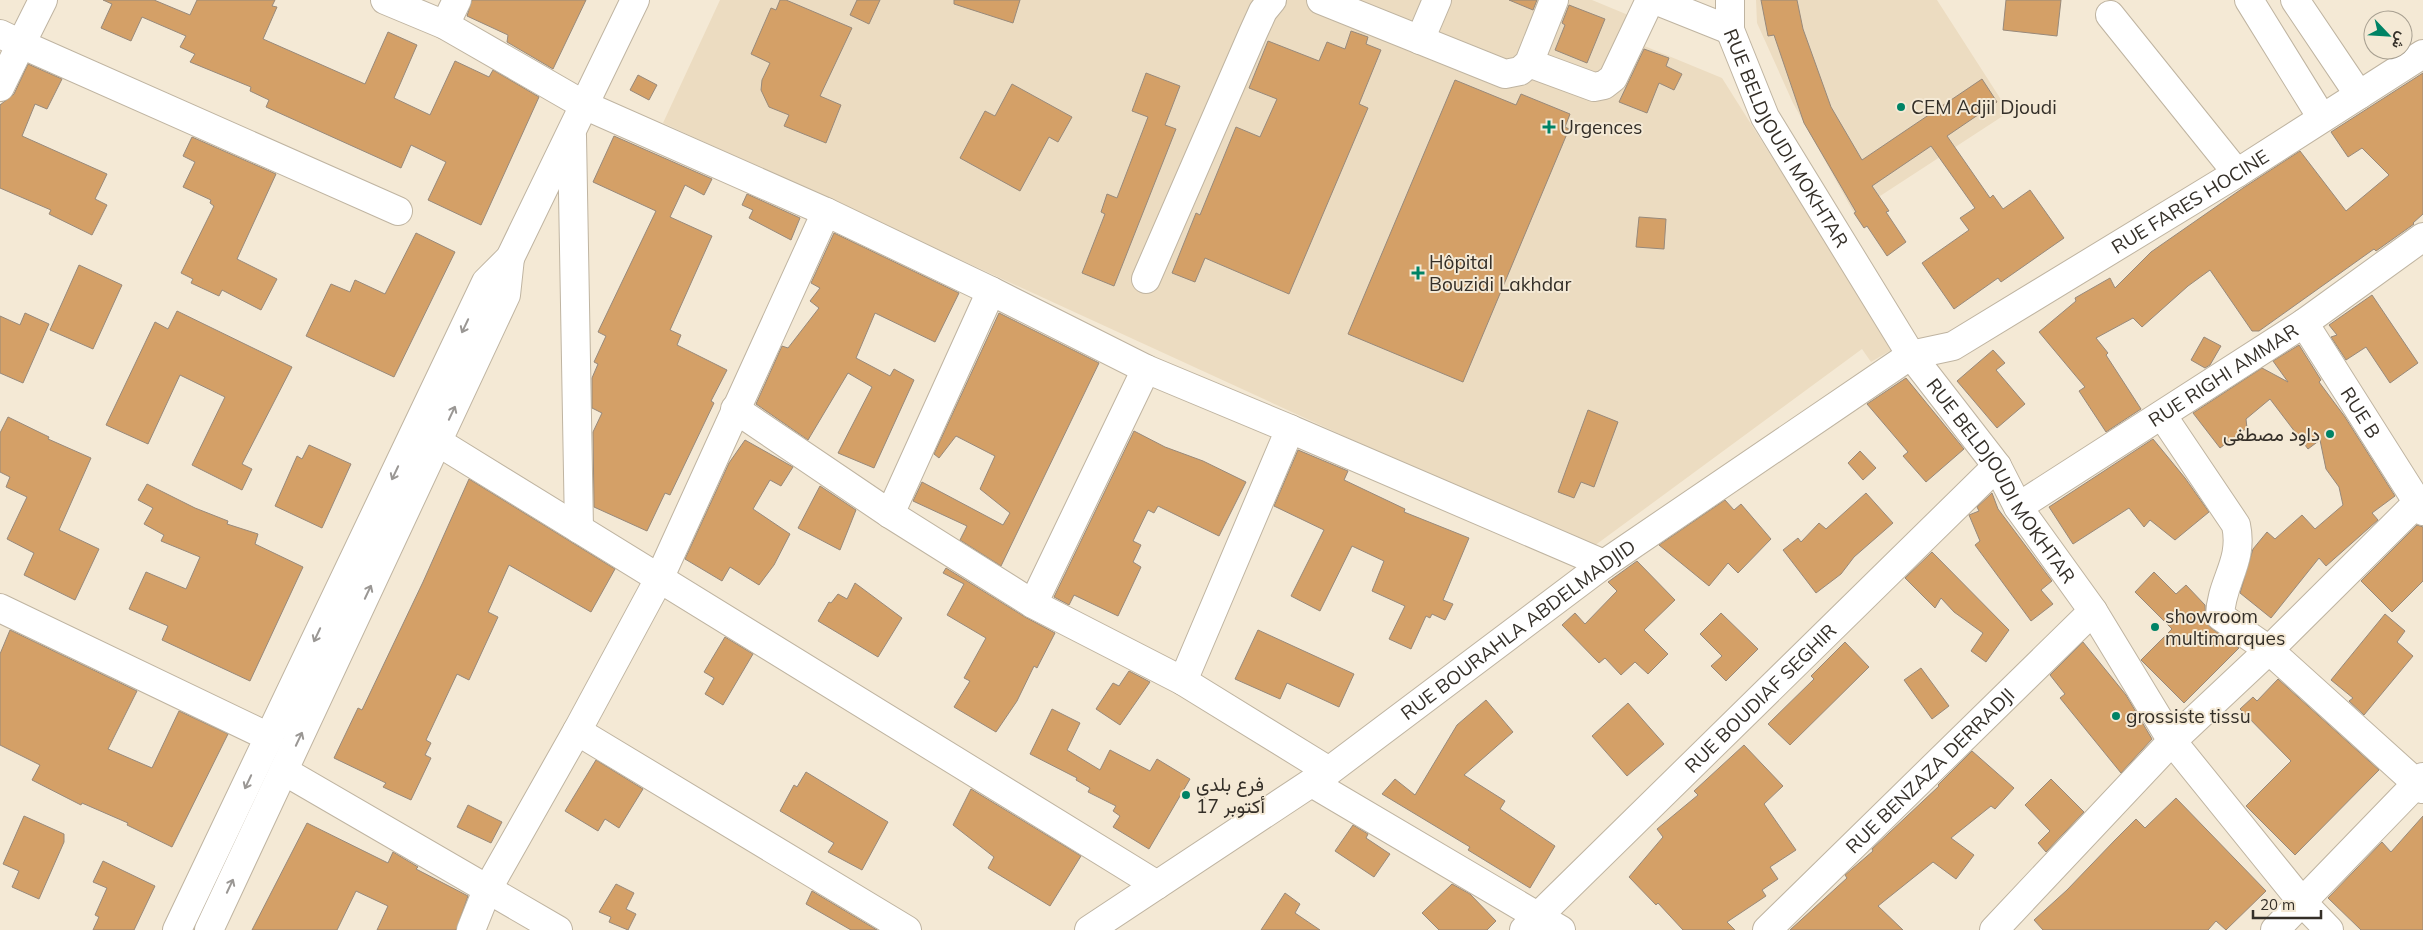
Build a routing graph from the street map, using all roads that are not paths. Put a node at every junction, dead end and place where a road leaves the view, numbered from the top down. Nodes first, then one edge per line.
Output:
1 (43, 0) edge
2 (386, 0) edge
3 (457, 0) edge
4 (635, 0) edge
5 (1272, 0) edge
6 (1321, 0) edge
7 (1437, 0) edge
8 (1554, 0) edge
9 (1650, 0) edge
10 (1655, 0) edge
11 (1730, 0) edge
12 (2248, 0) edge
13 (2295, 0) edge
14 (2110, 15) dead end
15 (445, 25) junction
16 (1730, 30) junction
17 (10, 39) edge
18 (1420, 40) junction
19 (2423, 54) edge
20 (1529, 63) junction
21 (0, 87) edge
22 (2358, 95) junction
23 (584, 105) junction
24 (2322, 118) junction
25 (572, 130) junction
26 (2237, 173) junction
27 (398, 211) dead end
28 (826, 212) junction
29 (2423, 237) edge
30 (510, 258) junction
31 (1146, 279) dead end
32 (991, 291) junction
33 (2304, 324) junction
34 (1953, 346) joint
35 (1911, 355) junction
36 (1146, 369) junction
37 (735, 409) junction
38 (2162, 416) junction
39 (1290, 429) junction
40 (438, 442) junction
41 (1997, 466) junction
42 (2018, 507) junction
43 (2420, 507) edge
44 (890, 514) junction
45 (579, 529) junction
46 (1604, 564) junction
47 (659, 579) junction
48 (1033, 604) junction
49 (0, 608) edge
50 (2093, 611) junction
51 (2269, 650) junction
52 (1183, 681) junction
53 (577, 731) junction
54 (269, 737) junction
55 (2172, 741) junction
56 (284, 771) junction
57 (1320, 777) junction
58 (2421, 783) edge
59 (1157, 885) junction
60 (487, 890) junction
61 (2303, 903) junction
62 (1531, 923) edge
63 (177, 930) edge
64 (209, 930) edge
65 (471, 930) edge
66 (558, 930) edge
67 (907, 930) edge
68 (1089, 930) edge
69 (1561, 930) edge
70 (1767, 930) edge
71 (1994, 930) edge
72 (2275, 930) edge
73 (2329, 930) edge

1 - 17 street
2 - 15 street
3 - 15 street
4 - 23 street
5 - 31 street
6 - 18 street
7 - 18 street
8 - 20 street
9 - 20 street
10 - 16 street
11 - 16 street, RUE BELDJOUDI MOKHTAR
12 - 24 street
13 - 22 street
14 - 26 street
15 - 23 street
16 - 35 street, RUE BELDJOUDI MOKHTAR
17 - 21 street
17 - 27 street
18 - 20 street
19 - 22 street, RUE FARES HOCINE
22 - 24 street, RUE FARES HOCINE
23 - 25 street
23 - 28 street
24 - 26 street, RUE FARES HOCINE
25 - 30 street
25 - 45 street
26 - 34 street, RUE FARES HOCINE
28 - 32 street
28 - 37 street
29 - 33 street, RUE RIGHI AMMAR
40 -> 30 street
30 -> 54 street
32 - 36 street
32 - 44 street
33 - 38 street, RUE RIGHI AMMAR
33 - 43 street, RUE B
34 - 35 street, RUE BOURAHLA ABDELMADJID
35 - 41 street, RUE BELDJOUDI MOKHTAR
35 - 46 street, RUE BOURAHLA ABDELMADJID
36 - 39 street
36 - 48 street
37 - 44 street
37 - 47 street
38 - 42 street, RUE RIGHI AMMAR
38 - 51 street
39 - 46 street
39 - 52 street
40 - 45 street
56 -> 40 street
41 - 42 street, RUE BELDJOUDI MOKHTAR
41 - 62 street, RUE BOUDIAF SEGHIR
42 - 50 street, RUE BELDJOUDI MOKHTAR
43 - 51 street
44 - 48 street
45 - 47 street
46 - 57 street, RUE BOURAHLA ABDELMADJID
47 - 53 street
47 - 59 street
48 - 52 street
49 - 54 street
50 - 55 street, RUE BELDJOUDI MOKHTAR
50 - 70 street, RUE BENZAZA DERRADJI
51 - 55 street
51 - 58 street
52 - 57 street
53 - 60 street
53 - 67 street
54 -> 63 street
55 - 61 street, RUE BELDJOUDI MOKHTAR
55 - 71 street
56 - 60 street
64 -> 56 street
57 - 59 street, RUE BOURAHLA ABDELMADJID
57 - 62 street
58 - 61 street
59 - 68 street, RUE BOURAHLA ABDELMADJID
60 - 65 street
60 - 66 street
61 - 72 street
61 - 73 street, RUE BELDJOUDI MOKHTAR
62 - 69 street

